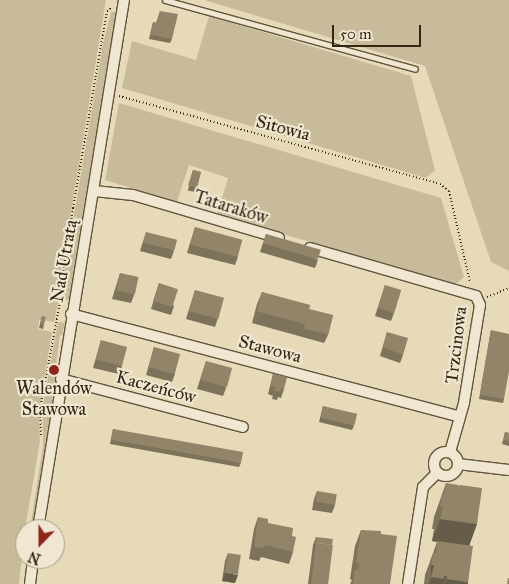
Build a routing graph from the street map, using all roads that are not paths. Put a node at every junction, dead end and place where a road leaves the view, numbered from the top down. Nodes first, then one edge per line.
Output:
1 (124, 0) edge
2 (165, 0) edge
3 (415, 69) dead end
4 (94, 191) junction
5 (472, 294) joint
6 (71, 314) junction
7 (61, 379) junction
8 (460, 418) junction
9 (243, 427) dead end
10 (450, 452) junction
11 (458, 464) junction
12 (509, 470) edge
13 (437, 473) junction
14 (40, 519) edge
15 (32, 569) edge
16 (30, 584) edge
17 (408, 584) edge

1 - 4 street, Nad Utratą
2 - 3 lane
4 - 5 street, Tataraków
4 - 6 street, Nad Utratą
5 - 8 street, Trzcinowa
6 - 7 street, Nad Utratą
6 - 8 street, Stawowa
7 - 9 street, Kaczeńców
7 - 14 street, Nad Utratą
8 - 10 street, Trzcinowa
10 - 11 street
10 - 13 street
11 - 12 street
11 - 13 street
13 - 17 street
15 - 16 street

